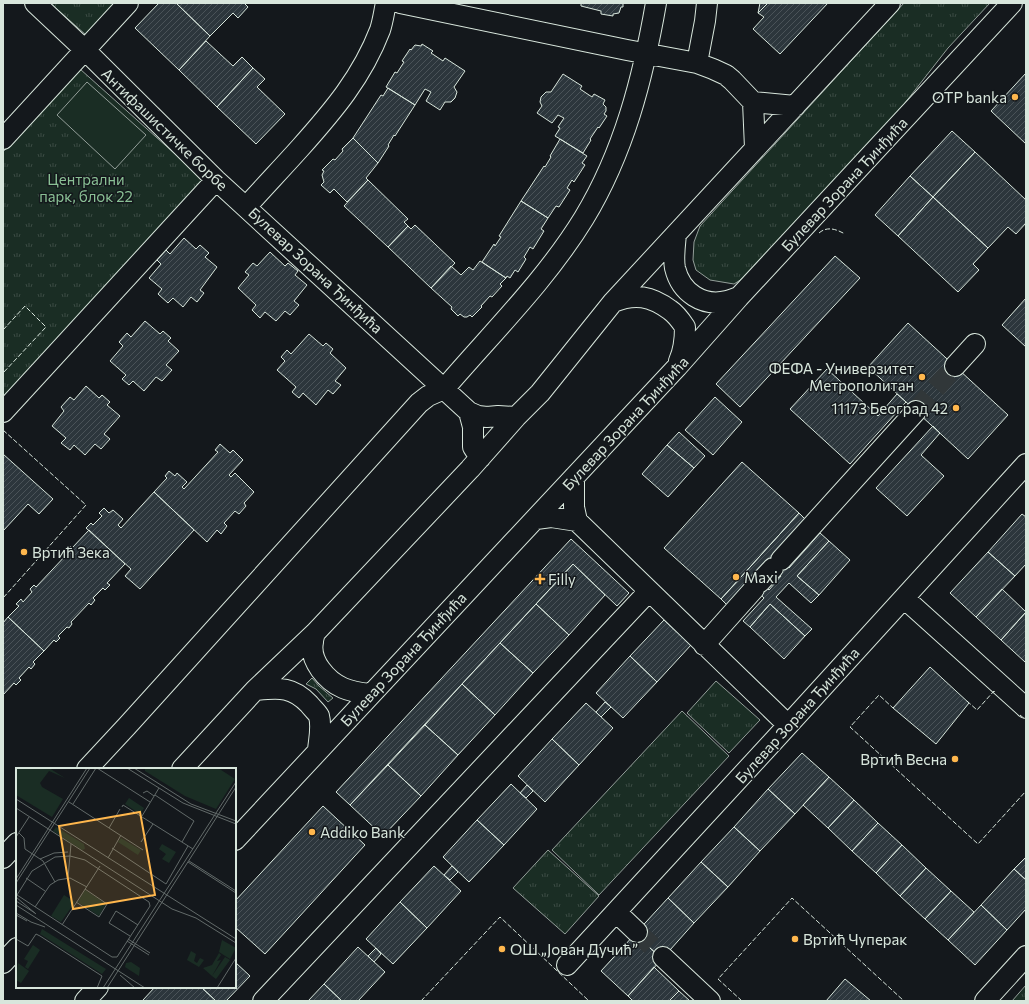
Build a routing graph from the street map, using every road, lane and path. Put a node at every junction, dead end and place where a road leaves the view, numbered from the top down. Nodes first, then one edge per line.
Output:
1 (35, 3) edge
2 (128, 3) edge
3 (386, 3) edge
4 (400, 3) edge
5 (656, 3) edge
6 (707, 3) edge
7 (890, 3) edge
8 (1012, 3) edge
9 (85, 50) junction
10 (647, 54) junction
11 (697, 63) junction
12 (753, 102) junction
13 (794, 106) junction
14 (3, 139) edge
15 (755, 148) junction
16 (216, 180) junction
17 (246, 207) junction
18 (676, 234) junction
19 (739, 297) junction
20 (613, 302) junction
21 (974, 344) dead end
22 (955, 366) tunnel mouth
23 (677, 367) junction
24 (444, 389) junction
25 (916, 411) tunnel mouth
26 (3, 412) edge
27 (469, 412) junction
28 (516, 417) junction
29 (480, 458) junction
30 (1026, 464) edge
31 (574, 477) junction
32 (536, 518) junction
33 (577, 521) junction
34 (649, 591) junction
35 (904, 598) junction
36 (315, 633) junction
37 (704, 645) junction
38 (255, 690) junction
39 (370, 694) junction
40 (1026, 708) edge
41 (788, 725) junction
42 (318, 750) junction
43 (88, 768) edge
44 (183, 768) edge
45 (236, 839) edge
46 (16, 844) edge
47 (3, 858) edge
48 (616, 912) junction
49 (637, 932) tunnel mouth
50 (16, 949) edge
51 (1026, 956) edge
52 (664, 957) tunnel mouth
53 (3, 963) edge
54 (567, 965) dead end
55 (97, 988) edge
56 (85, 1001) edge
57 (263, 1001) edge
58 (710, 1001) edge
59 (985, 1001) edge

1 - 9 street, Антифашистичке борбе
2 - 9 street
3 - 17 street, Булевар Зорана Ђинђића
4 - 10 street
5 - 10 street
6 - 11 street
7 - 13 street
8 - 19 street, Булевар Зорана Ђинђића
9 - 14 street
9 - 16 street, Антифашистичке борбе
10 - 11 street
10 - 24 street
11 - 12 street
12 - 13 street
12 - 15 street
13 - 15 street
15 - 18 street
16 - 17 street, Антифашистичке борбе
16 - 26 street
17 - 24 street, Булевар Зорана Ђинђића
18 - 19 street
18 - 20 street
19 - 23 street, Булевар Зорана Ђинђића
20 - 23 street
20 - 28 street
21 - 22 street
23 - 31 street, Булевар Зорана Ђинђића
24 - 27 street, Булевар Зорана Ђинђића
24 - 43 street
25 - 37 street
27 - 28 street
27 - 29 street
28 - 29 street
29 - 36 street
30 - 35 street, Булевар Зорана Ђинђића
31 - 32 street, Булевар Зорана Ђинђића
31 - 33 street
32 - 33 street
32 - 39 street, Булевар Зорана Ђинђића
33 - 34 street
34 - 37 street
34 - 57 street
35 - 40 street
35 - 41 street, Булевар Зорана Ђинђића
36 - 38 street
36 - 39 street
37 - 41 street
38 - 42 street
38 - 44 street
39 - 42 street, Булевар Зорана Ђинђића
41 - 48 street, Булевар Зорана Ђинђића
42 - 45 street, Булевар Зорана Ђинђића
46 - 47 street
48 - 49 street
48 - 54 street, Булевар Зорана Ђинђића
50 - 53 street
51 - 59 street
52 - 58 street
55 - 56 street

